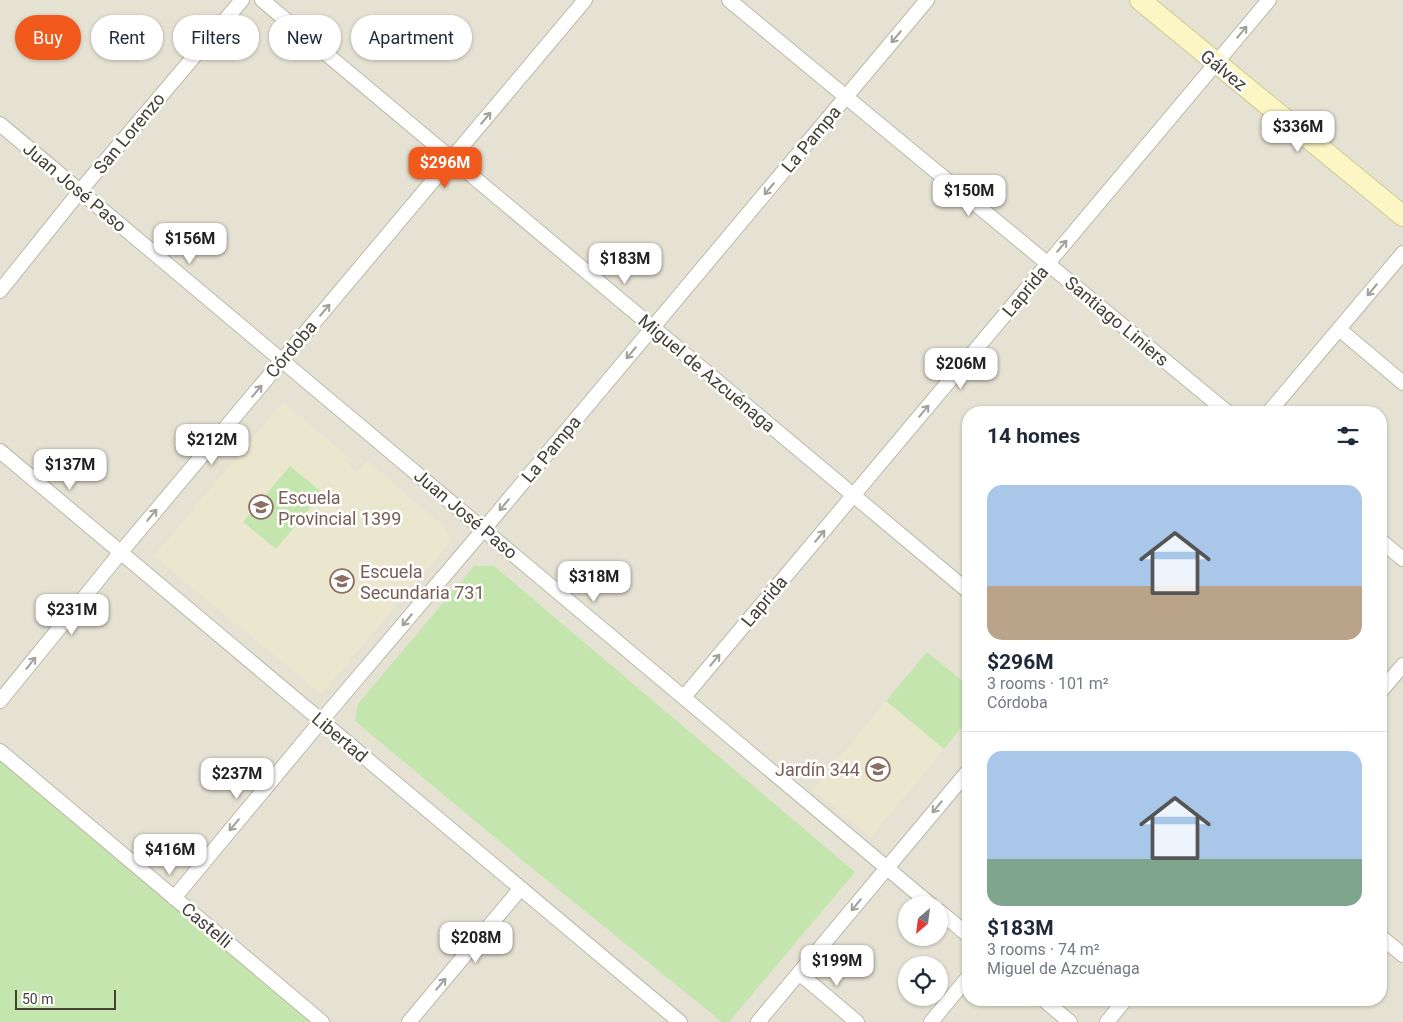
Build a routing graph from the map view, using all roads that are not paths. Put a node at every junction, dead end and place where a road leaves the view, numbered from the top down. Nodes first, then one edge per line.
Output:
1 (242, 0) edge
2 (262, 0) edge
3 (585, 0) edge
4 (729, 0) edge
5 (927, 0) edge
6 (1140, 0) edge
7 (1269, 0) edge
8 (1216, 64) junction
9 (846, 96) junction
10 (0, 124) edge
11 (452, 159) junction
12 (80, 191) junction
13 (1403, 216) edge
14 (1403, 253) edge
15 (1048, 264) junction
16 (0, 291) edge
17 (653, 327) junction
18 (1339, 329) junction
19 (282, 360) junction
20 (1403, 383) edge
21 (1220, 406) edge
22 (1274, 406) edge
23 (0, 451) edge
24 (853, 495) junction
25 (484, 529) junction
26 (1387, 545) edge
27 (121, 552) junction
28 (1403, 559) edge
29 (962, 586) edge
30 (1403, 665) edge
31 (1387, 684) edge
32 (684, 697) junction
33 (0, 701) edge
34 (321, 721) junction
35 (0, 751) edge
36 (962, 778) edge
37 (887, 868) junction
38 (521, 888) junction
39 (920, 896) edge
40 (174, 898) junction
41 (948, 918) edge
42 (962, 930) edge
43 (1387, 942) edge
44 (1403, 955) edge
45 (799, 973) junction
46 (962, 984) edge
47 (1051, 1006) edge
48 (1120, 1006) edge
49 (322, 1022) edge
50 (409, 1022) edge
51 (680, 1022) edge
52 (758, 1022) edge
53 (857, 1022) edge
54 (931, 1022) edge
55 (1070, 1022) edge
56 (1107, 1022) edge

1 - 12 street, San Lorenzo
2 - 11 street, Miguel de Azcuénaga
11 -> 3 street, Córdoba
4 - 9 street, Santiago Liniers
5 -> 9 street, La Pampa
6 - 8 main road, Gálvez
8 -> 7 street, Laprida
8 - 13 main road, Gálvez
15 -> 8 street, Laprida
9 - 15 street, Santiago Liniers
9 -> 17 street, La Pampa
10 - 12 street, Juan José Paso
11 - 17 street, Miguel de Azcuénaga
19 -> 11 street, Córdoba
12 - 16 street, San Lorenzo
12 - 19 street, Juan José Paso
14 -> 18 street
15 - 21 street, Santiago Liniers
24 -> 15 street, Laprida
17 - 24 street, Miguel de Azcuénaga
17 -> 25 street, La Pampa
18 - 20 street
18 - 22 street
19 - 25 street, Juan José Paso
27 -> 19 street, Córdoba
23 - 27 street, Libertad
24 - 29 street, Miguel de Azcuénaga
32 -> 24 street, Laprida
25 - 32 street, Juan José Paso
25 -> 34 street, La Pampa
26 - 28 street
33 -> 27 street, Córdoba
27 - 34 street, Libertad
30 - 31 street
32 - 37 street, Juan José Paso
34 - 38 street, Libertad
34 -> 40 street, La Pampa
35 - 40 street, Castelli
36 -> 37 street
37 - 39 street, Juan José Paso
37 -> 45 street
50 -> 38 street
38 - 51 street, Libertad
40 - 49 street, Castelli
41 - 42 street
43 - 44 street
45 - 52 street
45 - 53 street
46 - 54 street
47 - 55 street
48 - 56 street

